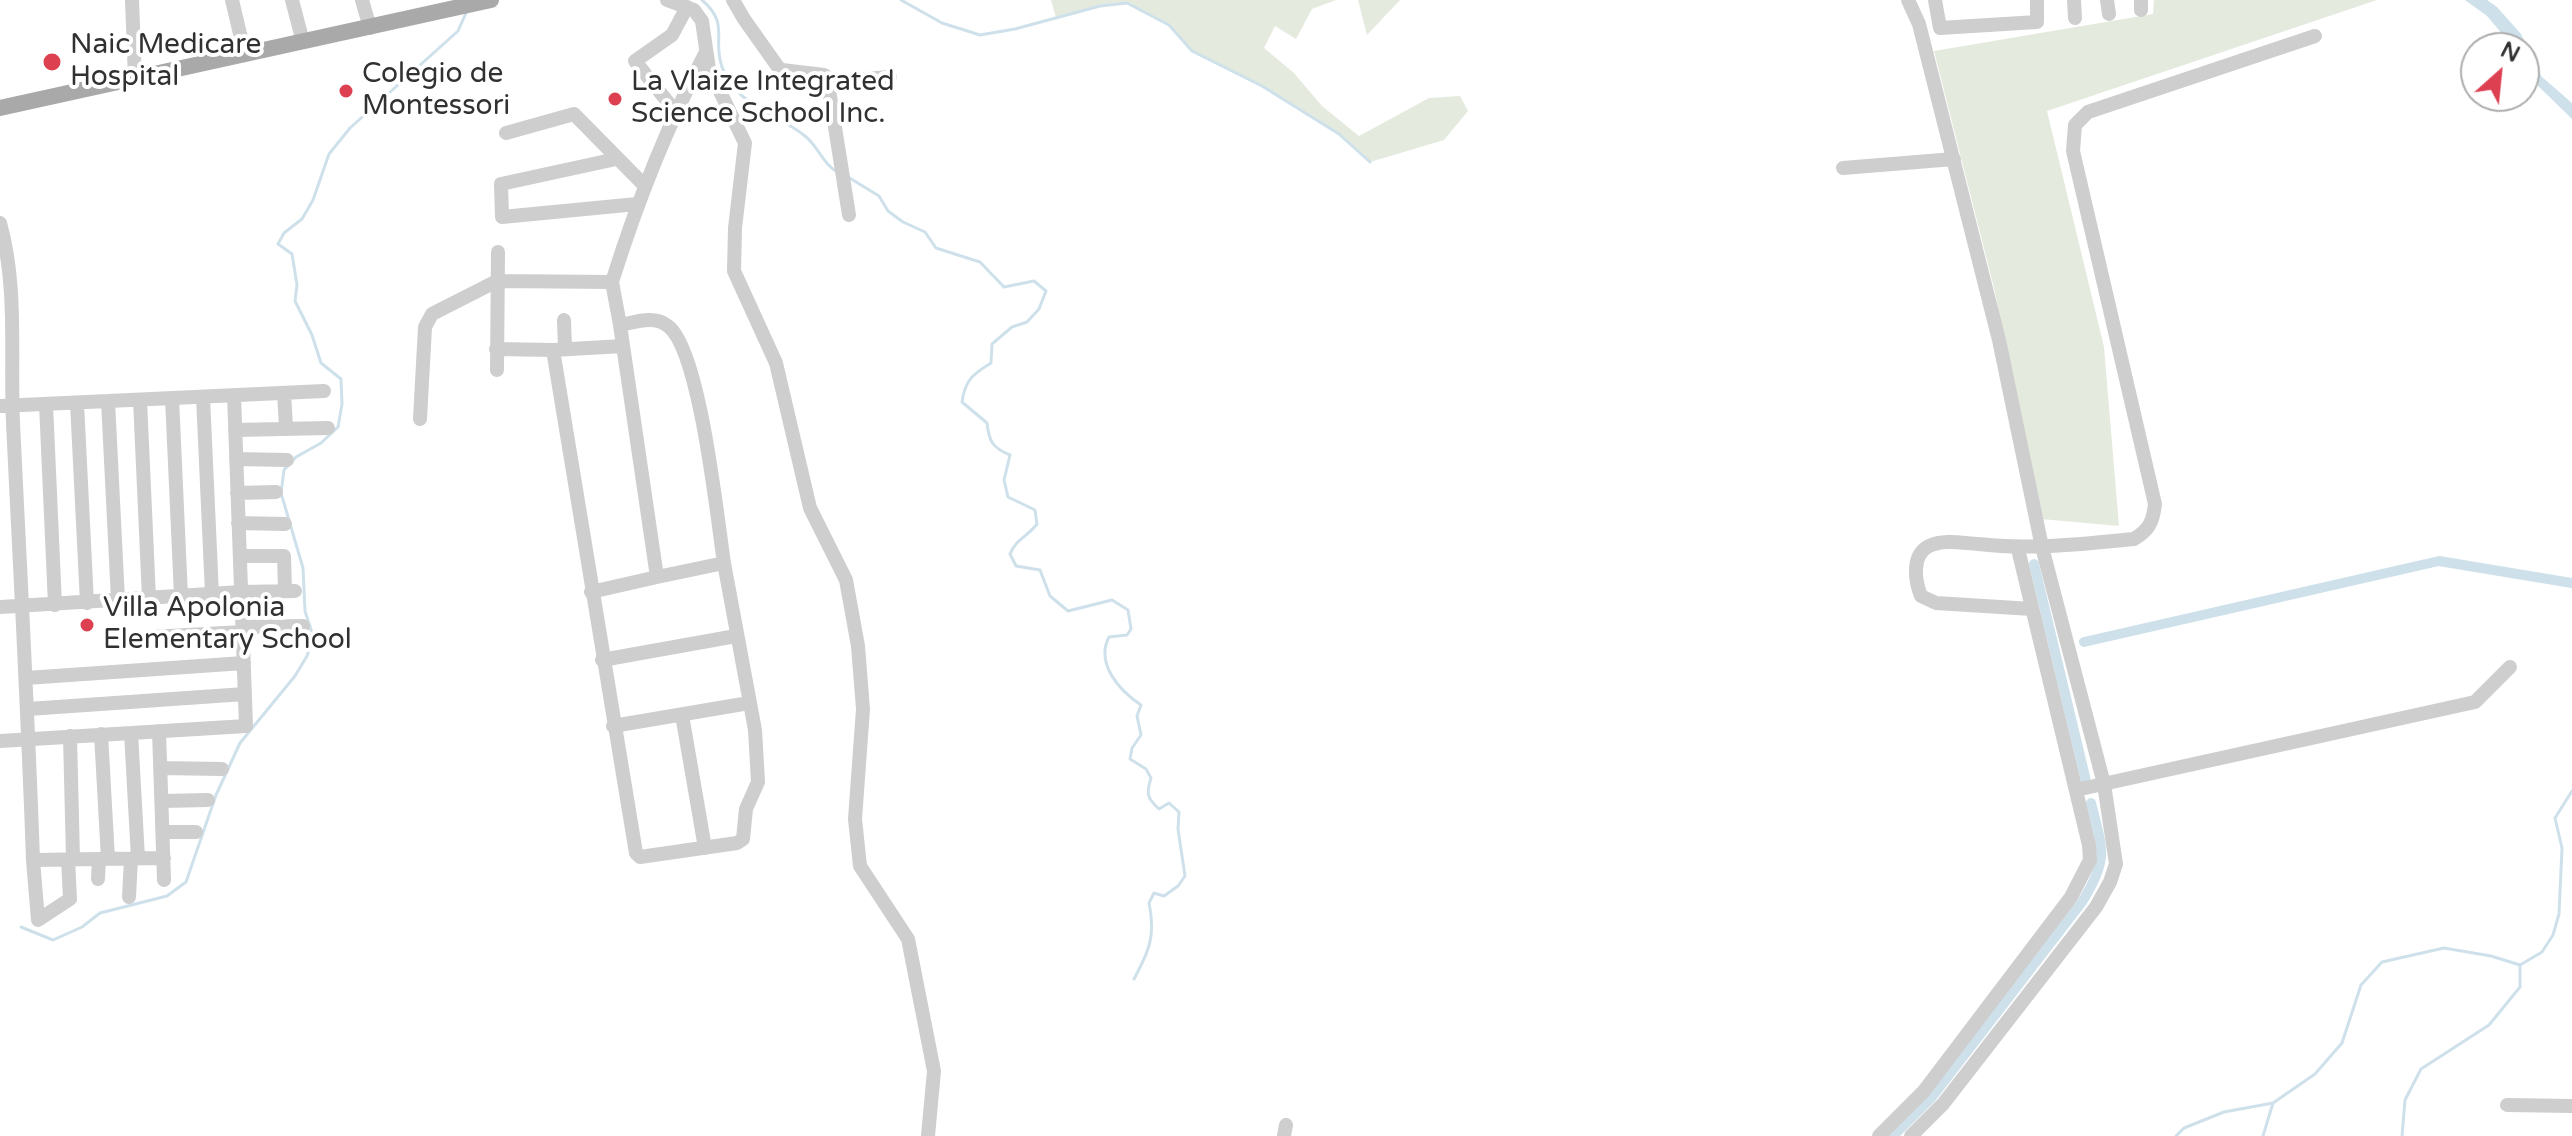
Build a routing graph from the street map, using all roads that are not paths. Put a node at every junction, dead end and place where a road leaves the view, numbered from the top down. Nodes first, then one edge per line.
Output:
1 (132, 0) edge
2 (232, 0) edge
3 (292, 0) edge
4 (362, 0) edge
5 (667, 0) edge
6 (733, 0) edge
7 (1908, 0) edge
8 (1935, 0) edge
9 (2037, 0) edge
10 (2074, 0) edge
11 (487, 1) edge
12 (687, 7) junction
13 (2075, 18) dead end
14 (370, 28) junction
15 (2315, 36) dead end
16 (303, 42) junction
17 (706, 52) junction
18 (245, 55) junction
19 (890, 77) dead end
20 (135, 79) junction
21 (829, 82) junction
22 (0, 108) edge
23 (675, 111) junction
24 (506, 133) dead end
25 (616, 159) junction
26 (1954, 159) junction
27 (1843, 168) dead end
28 (645, 186) junction
29 (637, 204) junction
30 (849, 215) dead end
31 (0, 223) edge
32 (498, 252) dead end
33 (497, 281) junction
34 (612, 282) junction
35 (564, 320) dead end
36 (620, 325) junction
37 (623, 346) junction
38 (496, 349) junction
39 (559, 350) junction
40 (6, 366) edge
41 (497, 370) dead end
42 (324, 391) dead end
43 (284, 393) junction
44 (234, 395) junction
45 (203, 397) junction
46 (172, 398) junction
47 (140, 400) junction
48 (108, 401) junction
49 (77, 403) junction
50 (46, 404) junction
51 (6, 406) edge
52 (420, 419) dead end
53 (286, 427) junction
54 (328, 428) dead end
55 (235, 430) junction
56 (236, 459) junction
57 (287, 460) dead end
58 (276, 492) dead end
59 (237, 493) junction
60 (238, 523) junction
61 (285, 524) dead end
62 (2042, 547) junction
63 (2018, 549) junction
64 (240, 556) junction
65 (724, 563) junction
66 (657, 577) junction
67 (241, 592) junction
68 (591, 592) junction
69 (212, 594) junction
70 (181, 596) junction
71 (149, 598) junction
72 (118, 600) junction
73 (87, 603) junction
74 (55, 605) junction
75 (0, 607) edge
76 (22, 607) junction
77 (2032, 609) junction
78 (303, 626) dead end
79 (242, 630) junction
80 (736, 636) junction
81 (150, 637) dead end
82 (602, 660) junction
83 (244, 663) junction
84 (2510, 667) dead end
85 (26, 678) junction
86 (245, 694) junction
87 (749, 703) junction
88 (28, 709) junction
89 (682, 715) junction
90 (613, 726) junction
91 (159, 731) junction
92 (131, 733) junction
93 (101, 734) junction
94 (70, 736) junction
95 (29, 738) junction
96 (0, 741) edge
97 (160, 768) junction
98 (222, 769) dead end
99 (2104, 784) junction
100 (2076, 790) junction
101 (208, 800) dead end
102 (162, 801) junction
103 (163, 832) junction
104 (196, 832) dead end
105 (705, 848) junction
106 (135, 858) junction
107 (164, 858) junction
108 (70, 859) junction
109 (104, 859) junction
110 (33, 860) junction
111 (98, 879) dead end
112 (164, 880) dead end
113 (129, 897) dead end
114 (2507, 1105) dead end
115 (2572, 1106) edge
116 (928, 1136) edge
117 (1879, 1136) edge
118 (1911, 1136) edge

1 - 20 street
2 - 18 street
3 - 16 street
4 - 14 street
5 - 12 street
6 - 21 street
7 - 26 street
8 - 9 street
10 - 13 street
11 - 14 main road
12 - 17 street
12 - 23 street
14 - 16 main road
15 - 62 street
16 - 18 main road
17 - 23 street
17 - 116 street
18 - 20 main road
19 - 21 street
20 - 22 main road
21 - 30 street
23 - 28 street
24 - 25 street
25 - 28 street
25 - 29 street
26 - 27 street
26 - 62 street
28 - 29 street
29 - 34 street
31 - 40 street
32 - 33 street
33 - 34 street
33 - 38 street
33 - 52 street
34 - 36 street
35 - 39 street
36 - 37 street
36 - 65 street
37 - 39 street
37 - 66 street
38 - 39 street
38 - 41 street
39 - 68 street
40 - 51 street
42 - 43 street
43 - 44 street
43 - 53 street
44 - 45 street
44 - 55 street
45 - 46 street
45 - 69 street
46 - 47 street
46 - 70 street
47 - 48 street
47 - 71 street
48 - 49 street
48 - 72 street
49 - 50 street
49 - 73 street
50 - 51 street
50 - 74 street
51 - 76 street
53 - 54 street
53 - 55 street
55 - 56 street
56 - 57 street
56 - 59 street
58 - 59 street
59 - 60 street
60 - 61 street
60 - 64 street
62 - 63 street
62 - 99 street
63 - 77 street
63 - 77 street
64 - 67 street
64 - 67 street
65 - 66 street
65 - 80 street
66 - 68 street
67 - 69 street
67 - 79 street
68 - 82 street
69 - 70 street
70 - 71 street
71 - 72 street
72 - 73 street
73 - 74 street
74 - 76 street
75 - 76 street
76 - 85 street
77 - 100 street
78 - 79 street
79 - 81 street
79 - 83 street
80 - 82 street
80 - 87 street
82 - 90 street
83 - 85 street
83 - 86 street
84 - 99 street
85 - 88 street
86 - 88 street
86 - 91 street
87 - 89 street
87 - 105 street
88 - 95 street
89 - 90 street
89 - 105 street
90 - 105 street
91 - 92 street
91 - 97 street
92 - 93 street
92 - 106 street
93 - 94 street
93 - 109 street
94 - 95 street
94 - 108 street
95 - 96 street
95 - 110 street
97 - 98 street
97 - 102 street
99 - 100 street
99 - 118 street
100 - 117 street
101 - 102 street
102 - 103 street
103 - 104 street
103 - 107 street
106 - 107 street
106 - 109 street
106 - 113 street
107 - 112 street
108 - 109 street
108 - 110 street
108 - 110 street
109 - 111 street
114 - 115 street

